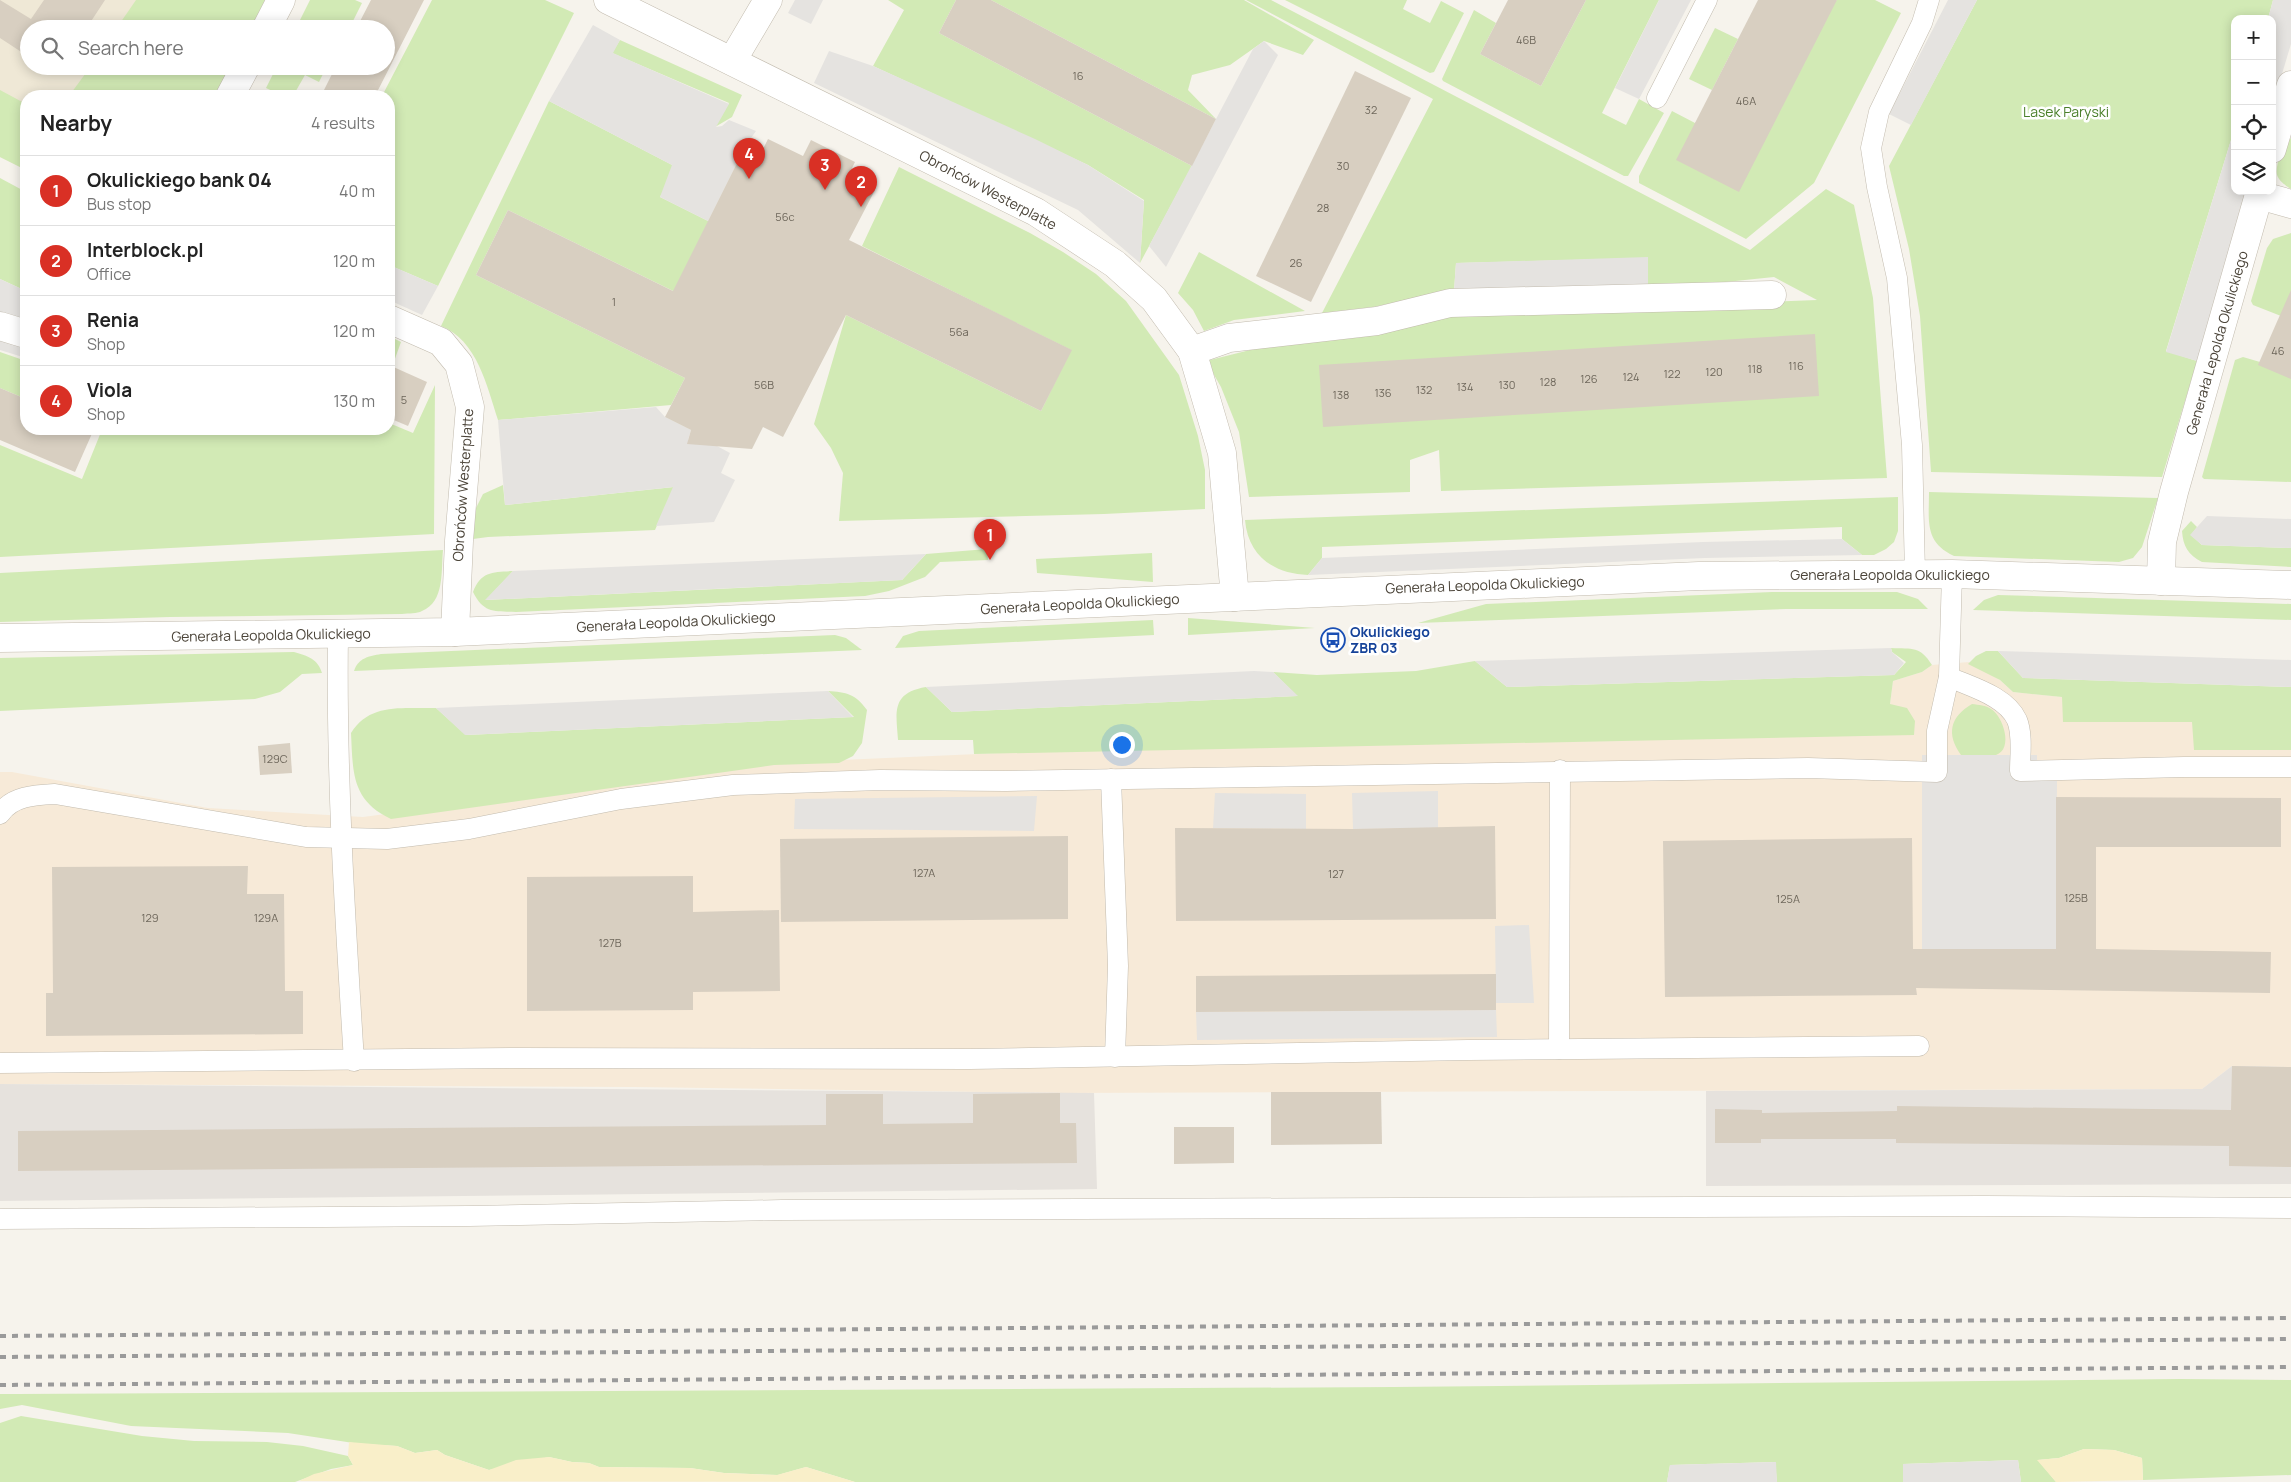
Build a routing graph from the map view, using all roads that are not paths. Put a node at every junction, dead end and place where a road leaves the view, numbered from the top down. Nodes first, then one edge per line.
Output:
1 (281, 0) edge
2 (608, 0) edge
3 (768, 0) edge
4 (1707, 0) edge
5 (1929, 0) edge
6 (271, 20) edge
7 (732, 61) junction
8 (241, 75) edge
9 (2291, 85) edge
10 (233, 90) edge
11 (1657, 98) dead end
12 (2276, 136) edge
13 (2258, 195) edge
14 (2265, 195) edge
15 (2291, 204) edge
16 (1772, 295) dead end
17 (395, 322) edge
18 (0, 326) edge
19 (20, 332) edge
20 (1192, 351) junction
21 (1915, 574) junction
22 (1952, 574) junction
23 (2161, 581) junction
24 (2291, 585) edge
25 (1234, 597) junction
26 (454, 632) junction
27 (338, 634) junction
28 (0, 638) edge
29 (1949, 677) junction
30 (2291, 768) edge
31 (1560, 770) junction
32 (1111, 779) junction
33 (0, 814) edge
34 (340, 840) junction
35 (1919, 1046) dead end
36 (1559, 1049) junction
37 (1115, 1057) junction
38 (354, 1061) junction
39 (0, 1063) edge
40 (2291, 1208) edge
41 (0, 1219) edge

1 - 6 street
2 - 7 street, Obrońców Westerplatte
3 - 7 street
4 - 11 lane
5 - 21 lane
7 - 20 street, Obrońców Westerplatte
8 - 10 street
9 - 12 street
13 - 23 street, Generała Lepolda Okulickiego
14 - 15 street, Generała Lepolda Okulickiego
16 - 20 street
17 - 26 street, Obrońców Westerplatte
18 - 19 street
20 - 25 street, Obrońców Westerplatte
21 - 22 street, Generała Leopolda Okulickiego
21 - 25 street, Generała Leopolda Okulickiego
22 - 23 street, Generała Leopolda Okulickiego
22 - 29 lane
23 - 24 street, Generała Leopolda Okulickiego
25 - 26 street, Generała Leopolda Okulickiego
26 - 27 street, Generała Leopolda Okulickiego
27 - 28 street, Generała Leopolda Okulickiego
27 - 34 lane
29 - 30 lane
29 - 31 lane
31 - 32 lane
31 - 36 lane
32 - 34 lane
32 - 37 lane
33 - 34 lane
34 - 38 lane
35 - 36 lane
36 - 37 lane
37 - 38 lane
38 - 39 lane
40 - 41 lane

